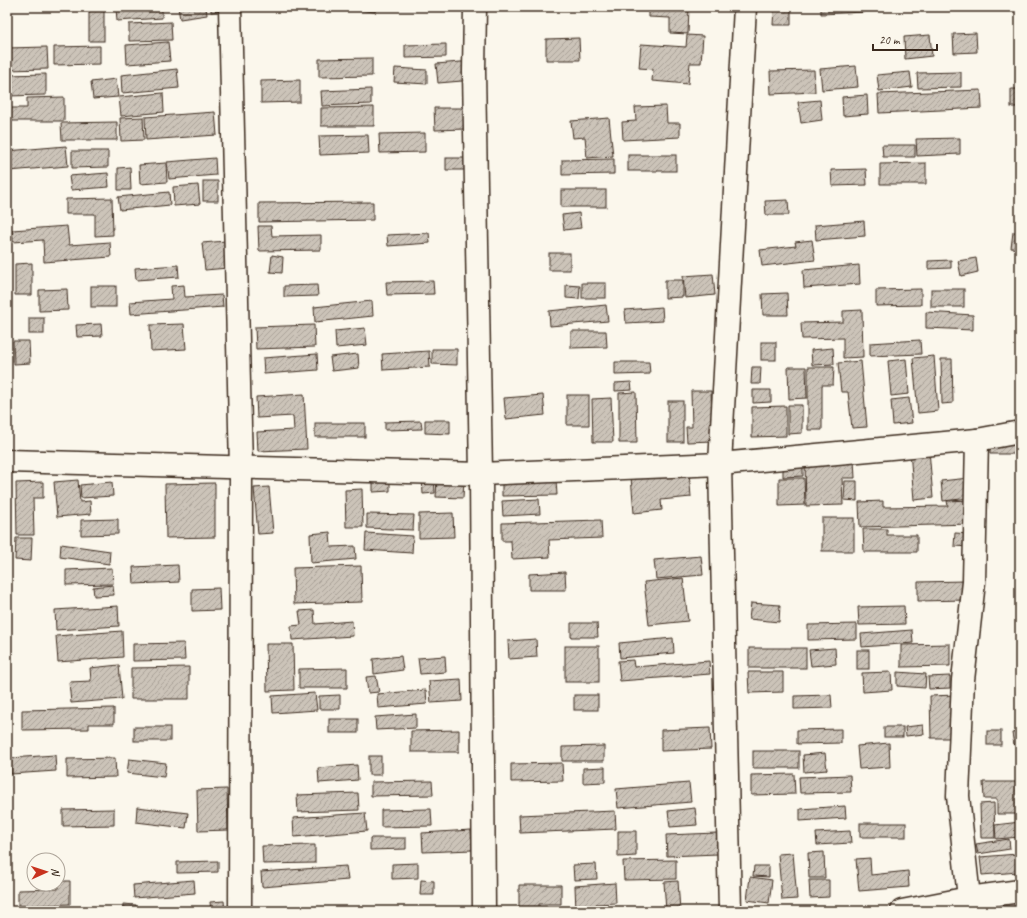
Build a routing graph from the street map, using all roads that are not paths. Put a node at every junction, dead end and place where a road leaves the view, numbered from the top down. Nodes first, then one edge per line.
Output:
1 (230, 7) edge
2 (475, 7) edge
3 (744, 7) edge
4 (1020, 432) edge
5 (977, 440) junction
6 (7, 462) edge
7 (720, 464) junction
8 (241, 468) junction
9 (481, 474) junction
10 (1020, 891) edge
11 (969, 905) edge
12 (240, 911) edge
13 (484, 911) edge
14 (730, 911) edge
15 (902, 911) edge

1 - 8 street
2 - 9 street
3 - 7 street
4 - 5 street
5 - 7 street
5 - 11 street
6 - 8 street
7 - 9 street
7 - 14 street
8 - 9 street
8 - 12 street
9 - 13 street
10 - 11 street
11 - 15 street

